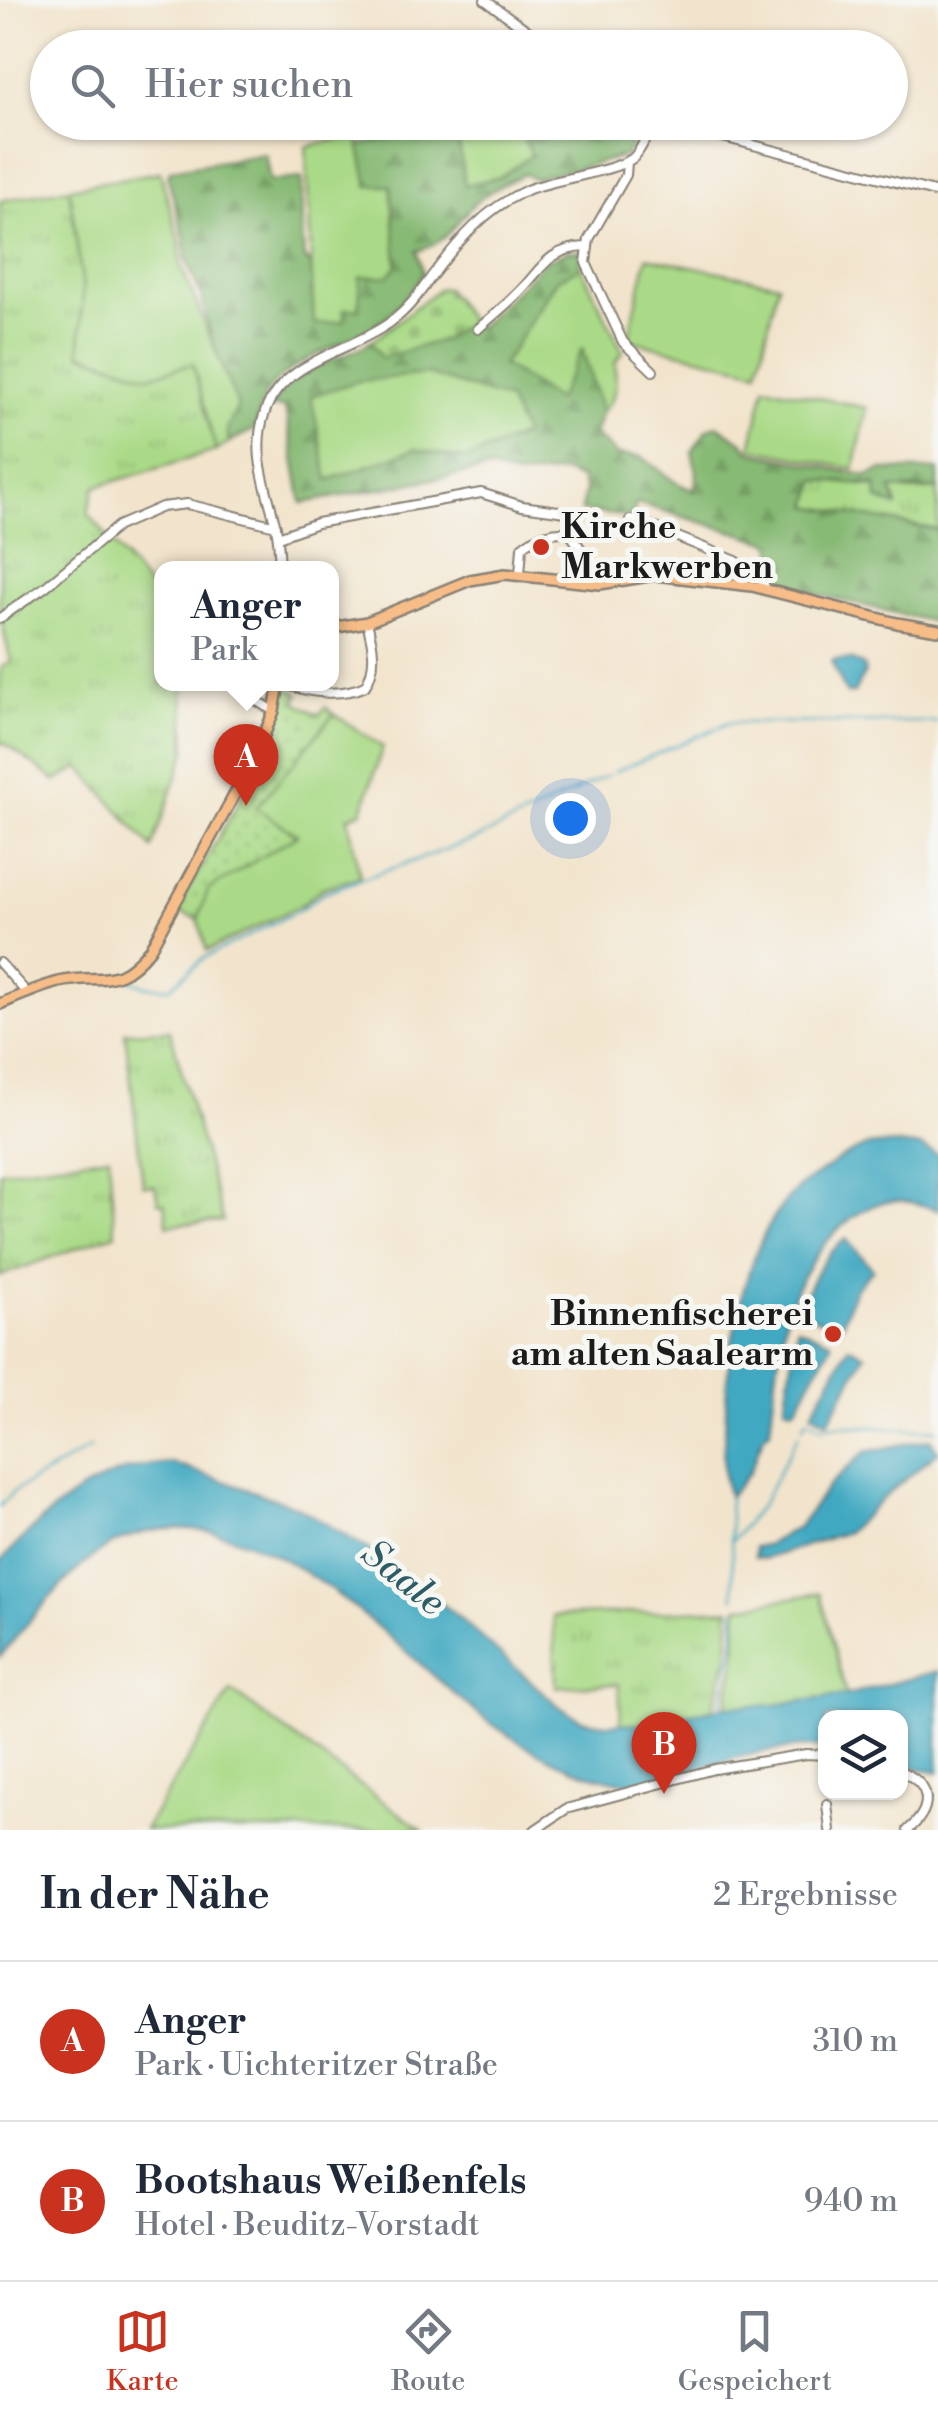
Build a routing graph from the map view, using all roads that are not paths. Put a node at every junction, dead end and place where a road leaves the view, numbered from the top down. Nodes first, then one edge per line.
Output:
1 (486, 0) edge
2 (527, 30) edge
3 (644, 140) edge
4 (733, 140) edge
5 (628, 162) junction
6 (938, 194) edge
7 (585, 247) junction
8 (478, 329) dead end
9 (653, 372) dead end
10 (558, 512) junction
11 (574, 513) dead end
12 (630, 520) dead end
13 (556, 531) junction
14 (277, 532) junction
15 (279, 561) edge
16 (520, 574) junction
17 (579, 582) junction
18 (766, 589) junction
19 (0, 618) edge
20 (367, 622) junction
21 (339, 627) edge
22 (938, 630) edge
23 (240, 691) edge
24 (280, 691) edge
25 (322, 691) edge
26 (274, 711) junction
27 (0, 963) edge
28 (26, 993) junction
29 (0, 1004) edge
30 (818, 1754) edge
31 (908, 1774) edge
32 (827, 1804) dead end
33 (535, 1830) edge
34 (830, 1830) edge
35 (908, 1830) edge

1 - 2 street
3 - 5 street
4 - 6 street
5 - 7 street
5 - 14 street
7 - 8 street
7 - 9 street
10 - 11 street
10 - 13 street
10 - 14 street
12 - 18 street
13 - 16 street
13 - 17 street
14 - 15 street
14 - 19 street
16 - 17 main road
16 - 20 main road
17 - 18 main road
18 - 22 main road
20 - 21 main road
20 - 25 street
23 - 26 street
24 - 26 main road
26 - 28 main road
27 - 28 street
28 - 29 main road
30 - 33 street
31 - 35 street
32 - 34 street

